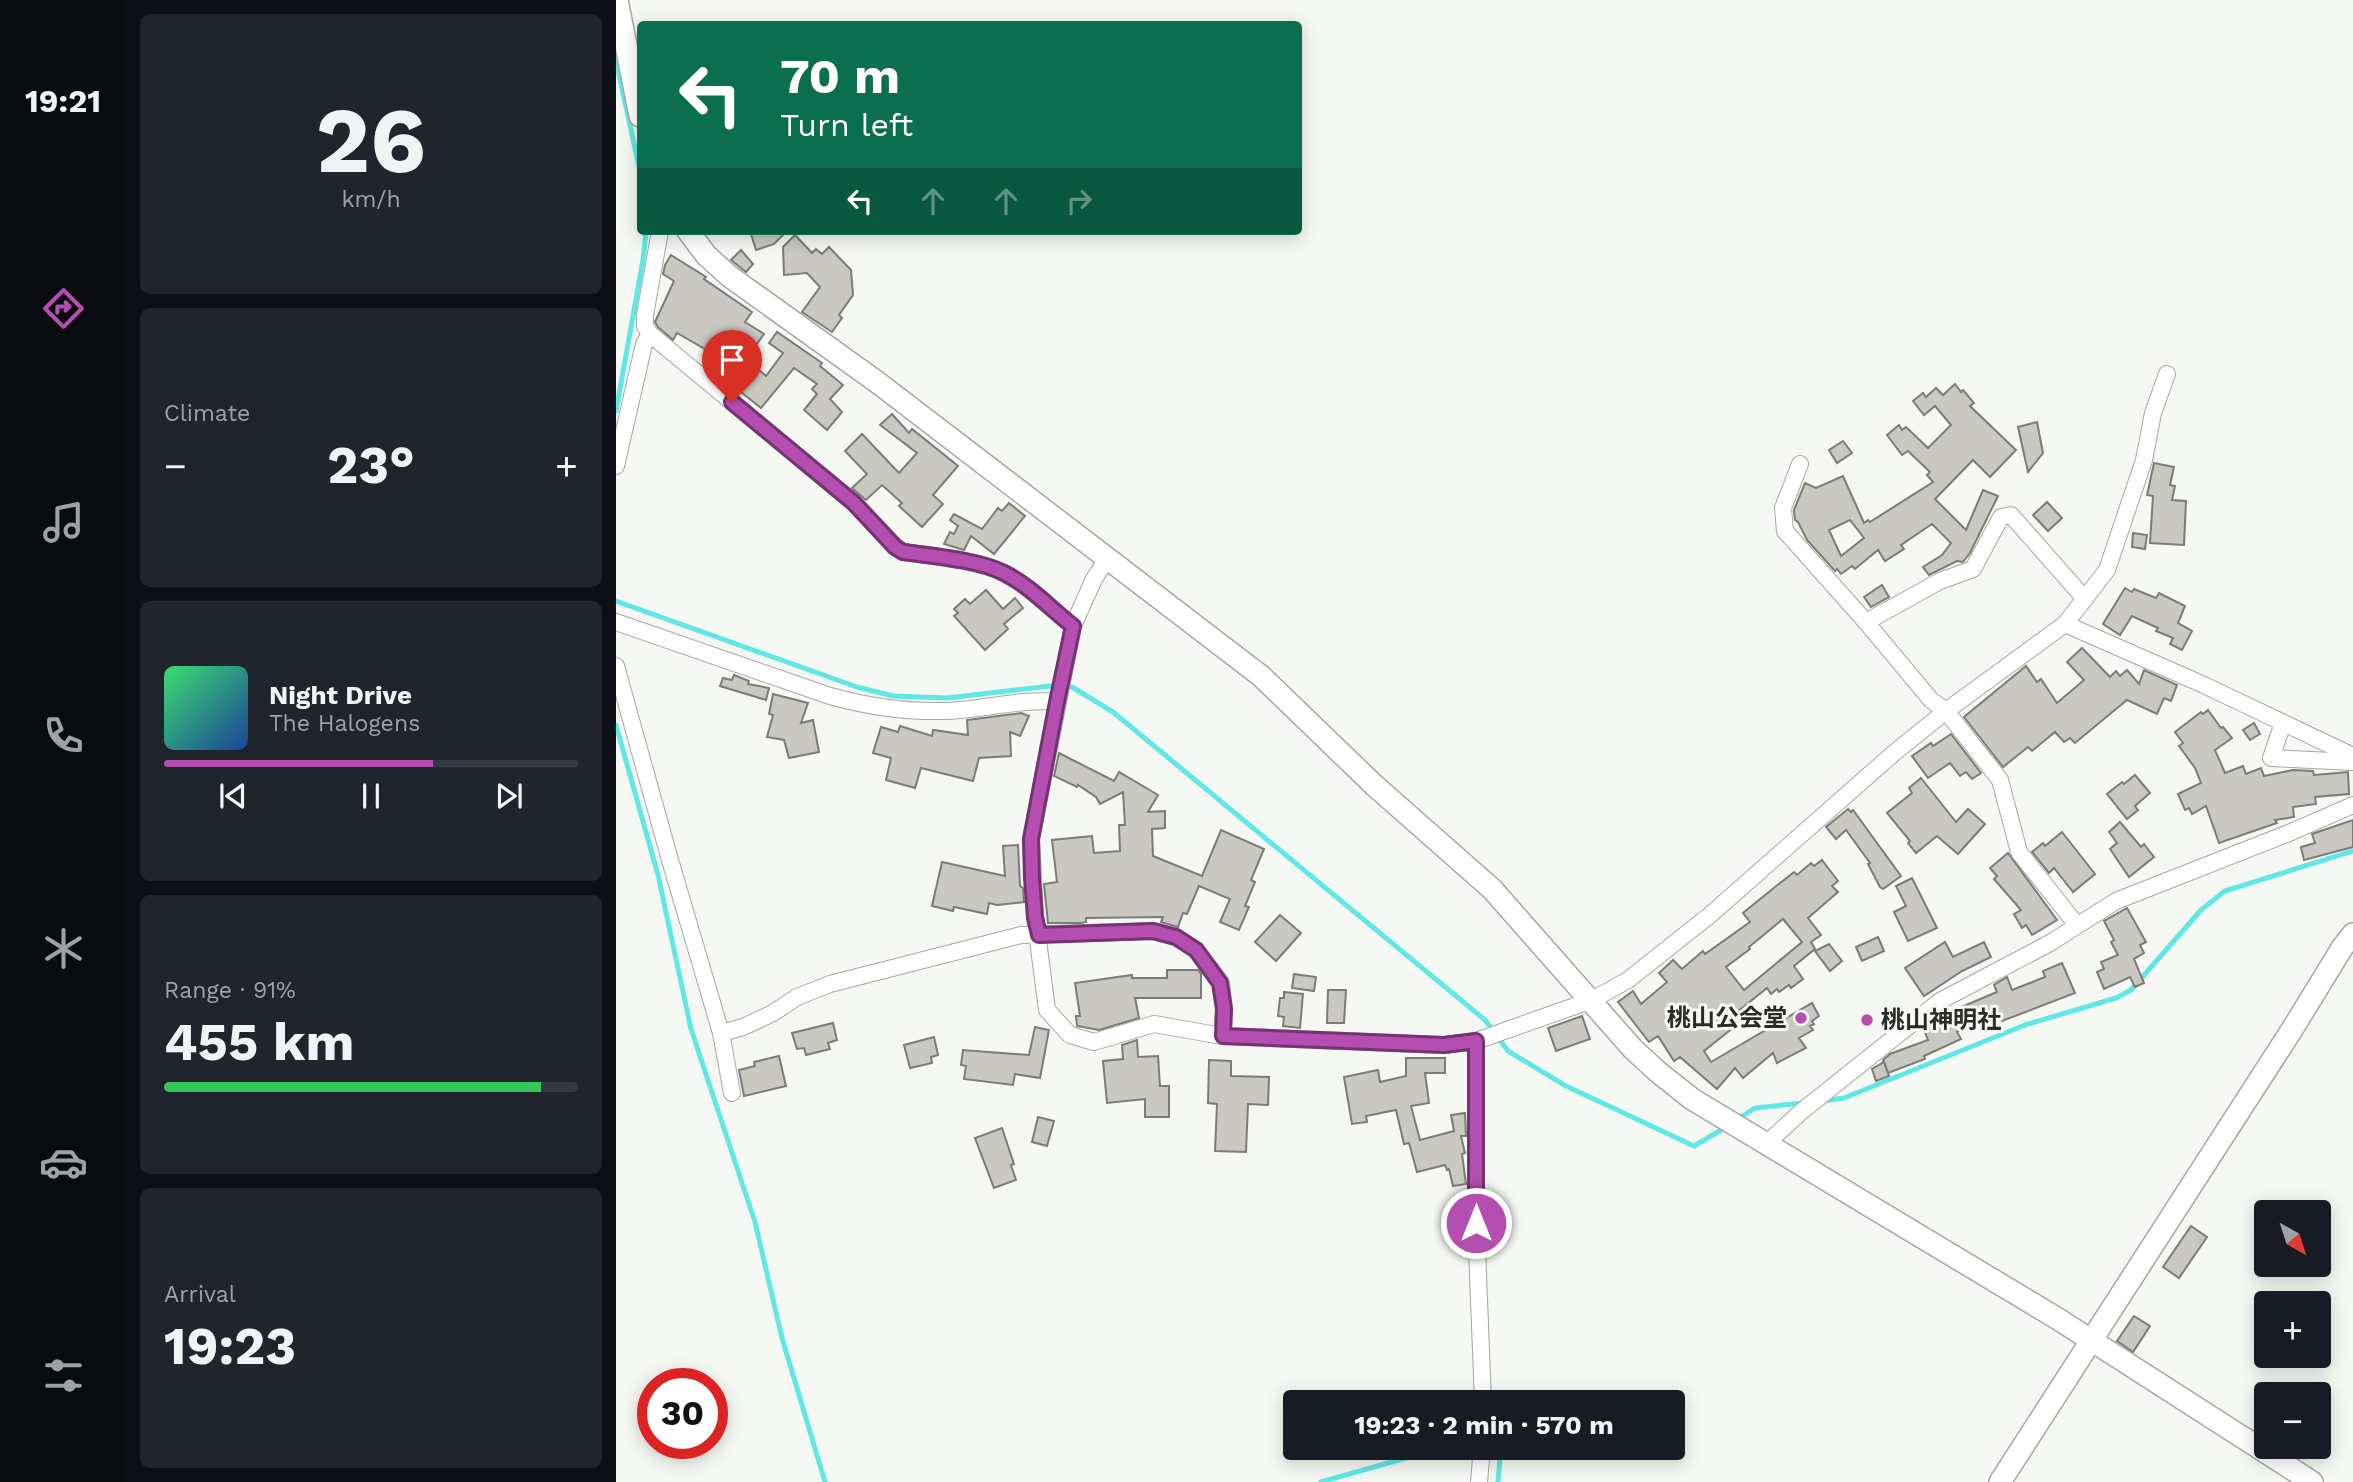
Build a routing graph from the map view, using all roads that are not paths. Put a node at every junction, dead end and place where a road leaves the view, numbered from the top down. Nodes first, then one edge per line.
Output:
1 (617, 0) edge
2 (637, 101) edge
3 (659, 235) edge
4 (691, 235) edge
5 (650, 334) junction
6 (2167, 374) dead end
7 (1800, 464) dead end
8 (616, 466) edge
9 (1107, 559) junction
10 (2085, 599) junction
11 (616, 622) edge
12 (1867, 622) junction
13 (2065, 624) junction
14 (1073, 626) junction
15 (616, 666) edge
16 (1057, 702) junction
17 (1946, 711) junction
18 (2283, 723) junction
19 (2353, 756) edge
20 (2353, 762) edge
21 (2353, 805) edge
22 (2076, 924) junction
23 (2353, 934) edge
24 (1039, 935) junction
25 (1591, 1000) junction
26 (721, 1033) junction
27 (1223, 1036) junction
28 (1476, 1041) junction
29 (732, 1093) dead end
30 (1766, 1144) junction
31 (2090, 1340) junction
32 (1483, 1390) edge
33 (1481, 1460) edge
34 (1479, 1482) edge
35 (2000, 1482) edge
36 (2312, 1482) edge

1 - 2 street
3 - 5 street
4 - 9 street
5 - 8 street
5 - 14 street
6 - 10 street
7 - 12 street
9 - 14 street
9 - 25 street
10 - 12 street
10 - 13 street
11 - 16 street
12 - 17 street
13 - 17 street
13 - 18 street
14 - 16 street
15 - 26 street
16 - 24 street
17 - 22 street
17 - 25 street
18 - 19 street
18 - 20 street
21 - 22 street
22 - 30 street
23 - 31 street
24 - 26 street
24 - 27 street
24 - 27 street
25 - 28 street
25 - 30 street
26 - 29 street
27 - 28 street
28 - 32 street
30 - 31 street
31 - 35 street
31 - 36 street
33 - 34 street

